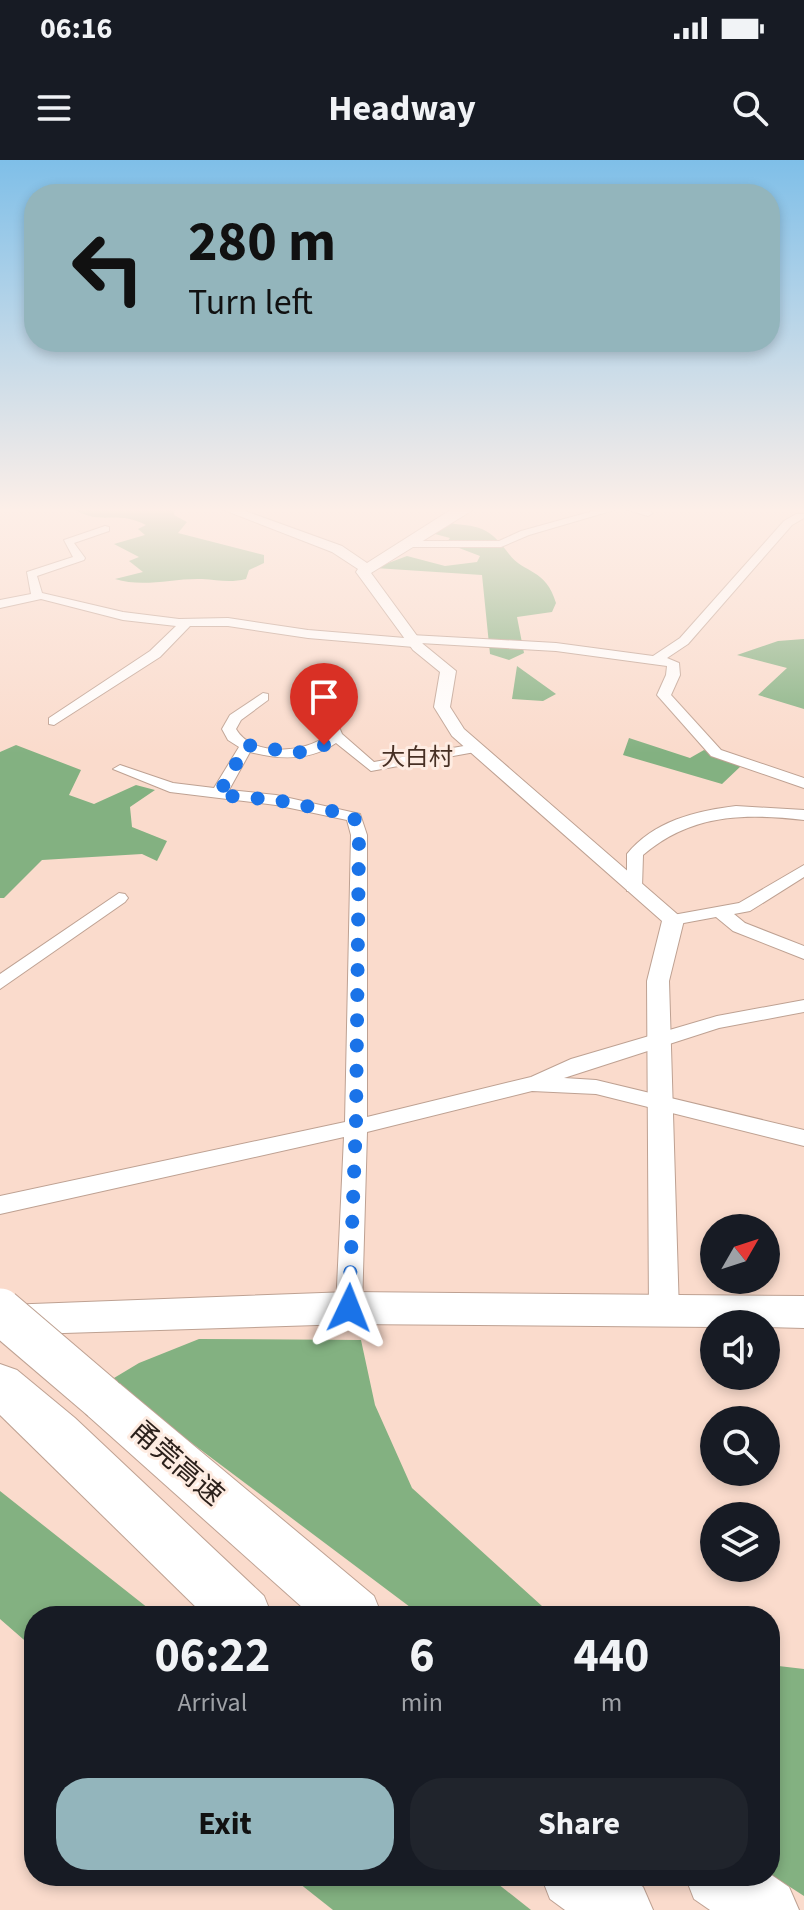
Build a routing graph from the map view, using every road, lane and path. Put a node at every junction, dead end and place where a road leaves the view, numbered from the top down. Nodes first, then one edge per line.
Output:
1 (38, 590) edge
2 (376, 590) edge
3 (729, 590) edge
4 (41, 596) junction
5 (0, 604) edge
6 (188, 622) junction
7 (413, 641) junction
8 (656, 660) junction
9 (263, 697) dead end
10 (333, 715) dead end
11 (54, 721) dead end
12 (336, 736) junction
13 (247, 745) junction
14 (475, 748) junction
15 (120, 769) dead end
16 (804, 783) edge
17 (218, 795) junction
18 (804, 815) edge
19 (804, 870) edge
20 (633, 887) junction
21 (119, 898) dead end
22 (721, 913) junction
23 (673, 920) junction
24 (804, 953) edge
25 (0, 983) edge
26 (804, 1006) edge
27 (659, 1041) junction
28 (532, 1084) junction
29 (660, 1103) junction
30 (356, 1127) junction
31 (804, 1138) edge
32 (0, 1205) edge
33 (349, 1308) junction
34 (0, 1311) edge
35 (804, 1312) edge
36 (664, 1313) junction
37 (0, 1322) edge
38 (0, 1385) edge
39 (234, 1606) edge
40 (342, 1606) edge
41 (587, 1886) edge
42 (731, 1886) edge
43 (620, 1910) edge
44 (766, 1910) edge

1 - 4 street
2 - 7 street
3 - 8 street
4 - 5 street
4 - 6 street
6 - 7 street
6 - 11 street
7 - 8 street
7 - 14 street
8 - 16 street
9 - 13 street
10 - 12 street
12 - 13 street
12 - 14 street
13 - 17 street
14 - 20 street
15 - 17 street
17 - 30 street
18 - 20 street
19 - 22 street
20 - 23 street
21 - 25 street
22 - 23 street
22 - 24 street
23 - 27 street
26 - 27 street
27 - 28 street
27 - 29 street
28 - 29 street
28 - 30 street
29 - 31 street
29 - 36 street
30 - 32 street
30 - 33 street
33 - 36 main road
33 - 37 main road
34 - 40 highway, 甬莞高速, bridge
35 - 36 main road
38 - 39 highway
41 - 43 highway
42 - 44 highway

